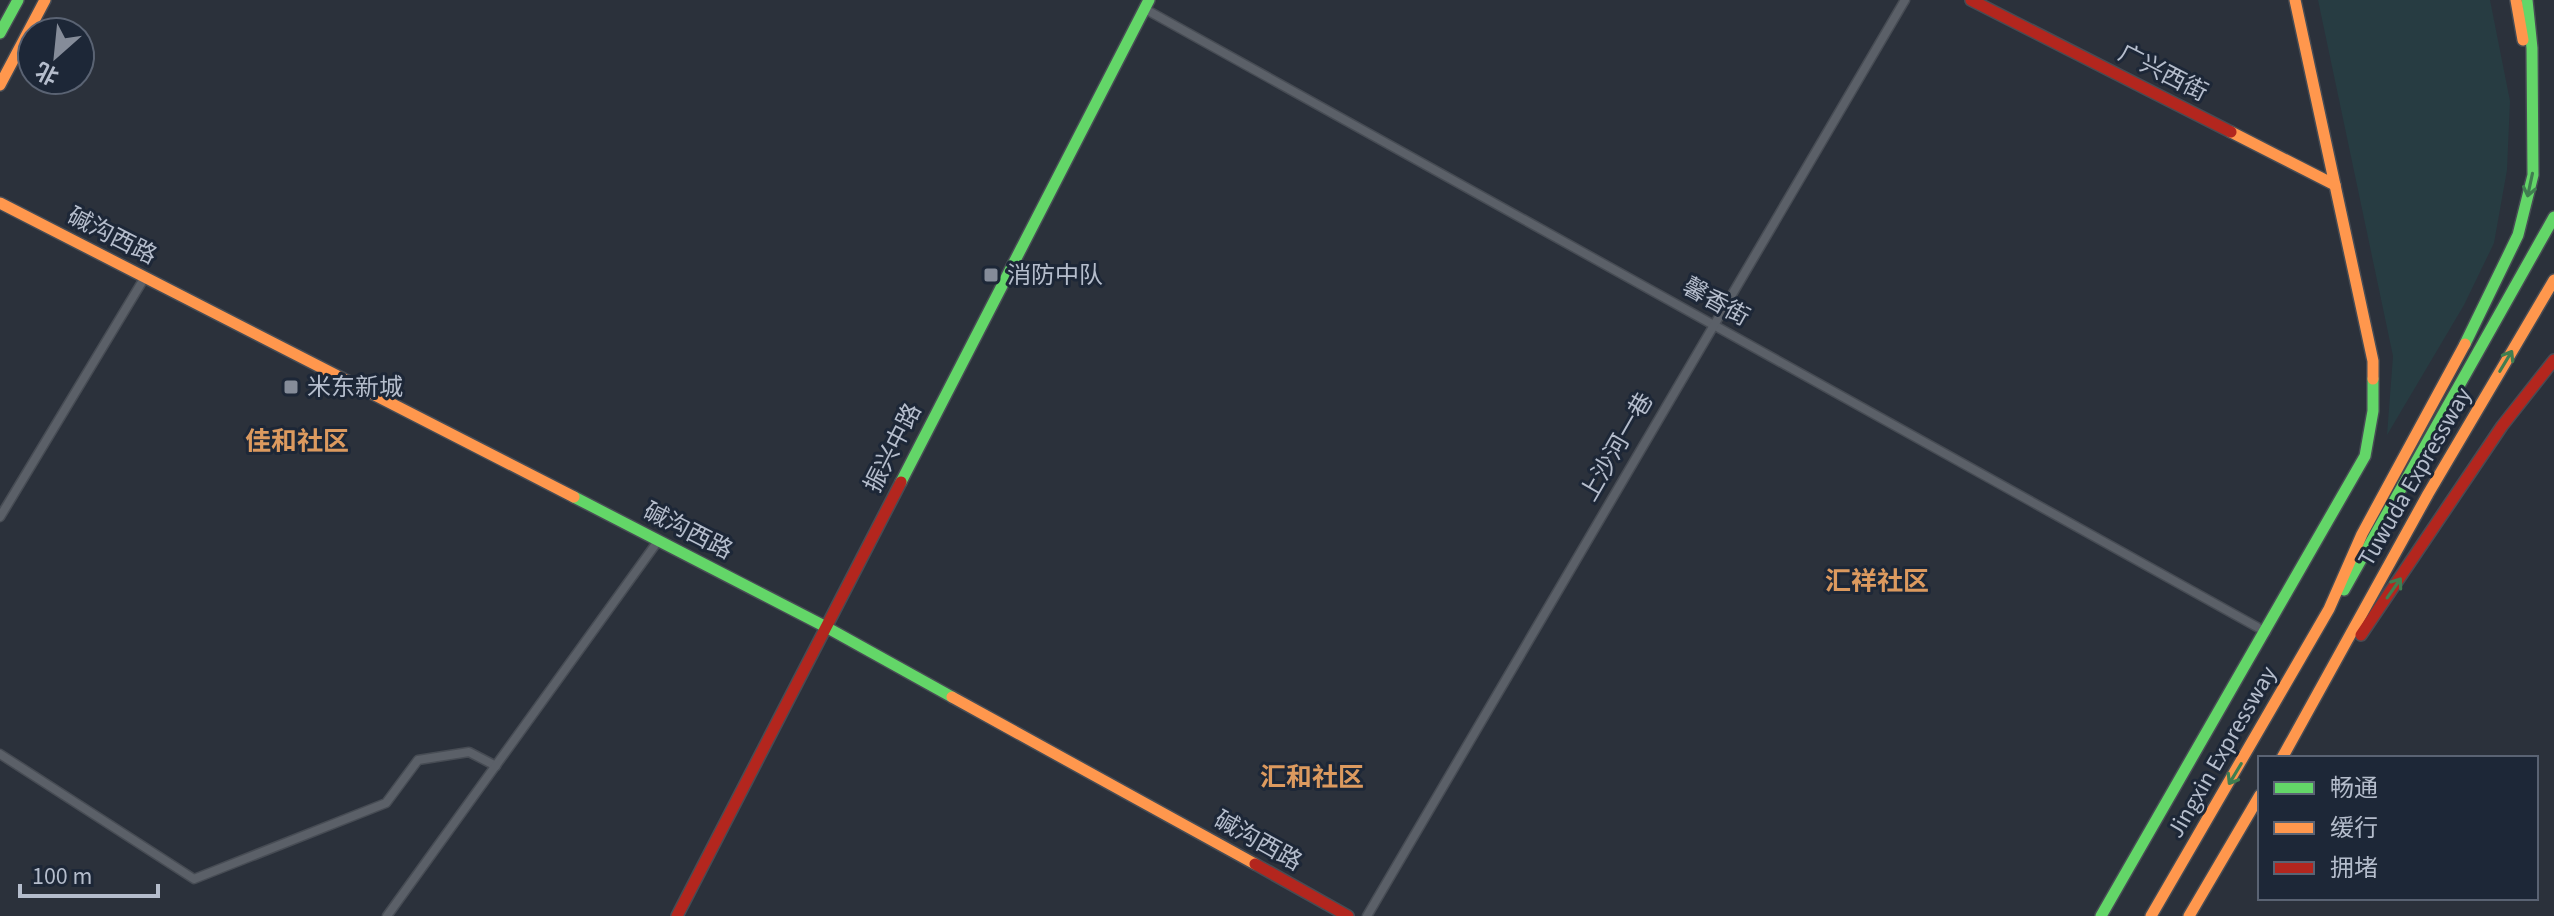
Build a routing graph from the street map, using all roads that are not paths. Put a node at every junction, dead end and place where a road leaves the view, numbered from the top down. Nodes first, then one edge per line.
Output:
1 (18, 0) edge
2 (45, 0) edge
3 (1905, 0) edge
4 (1971, 0) edge
5 (2295, 0) edge
6 (2516, 0) edge
7 (2527, 0) edge
8 (1147, 4) edge
9 (0, 33) edge
10 (0, 85) edge
11 (2534, 108) junction
12 (2335, 185) junction
13 (0, 203) edge
14 (2554, 217) edge
15 (145, 277) junction
16 (2554, 280) edge
17 (1713, 323) junction
18 (2554, 360) edge
19 (0, 517) edge
20 (658, 541) junction
21 (2329, 609) junction
22 (826, 627) junction
23 (2266, 632) junction
24 (2318, 698) junction
25 (0, 754) edge
26 (2283, 756) edge
27 (496, 766) junction
28 (2258, 798) edge
29 (387, 916) edge
30 (677, 916) edge
31 (1348, 916) edge
32 (1367, 916) edge
33 (2101, 916) edge
34 (2151, 916) edge
35 (2189, 916) edge

1 - 9 main road
2 - 10 main road
3 - 17 street, 上沙河一巷
4 - 12 main road, 广兴西街
5 - 12 main road
6 - 11 main road
7 - 11 main road
8 - 17 street, 馨香街
8 - 22 main road, 振兴中路
11 -> 21 main road
12 - 23 main road
13 - 15 main road, 碱沟西路
14 - 21 main road, Tuwuda Expressway
15 - 19 street
15 - 20 main road, 碱沟西路
24 -> 16 main road, Tuwuda Expressway
17 - 23 street, 馨香街
17 - 32 street, 上沙河一巷
24 -> 18 main road
20 - 22 main road, 碱沟西路
20 - 27 street
21 -> 34 main road, Jingxin Expressway
22 - 30 main road, 振兴中路
22 - 31 main road, 碱沟西路
23 - 33 main road
24 - 26 main road
25 - 27 street
27 - 29 street
28 - 35 main road

